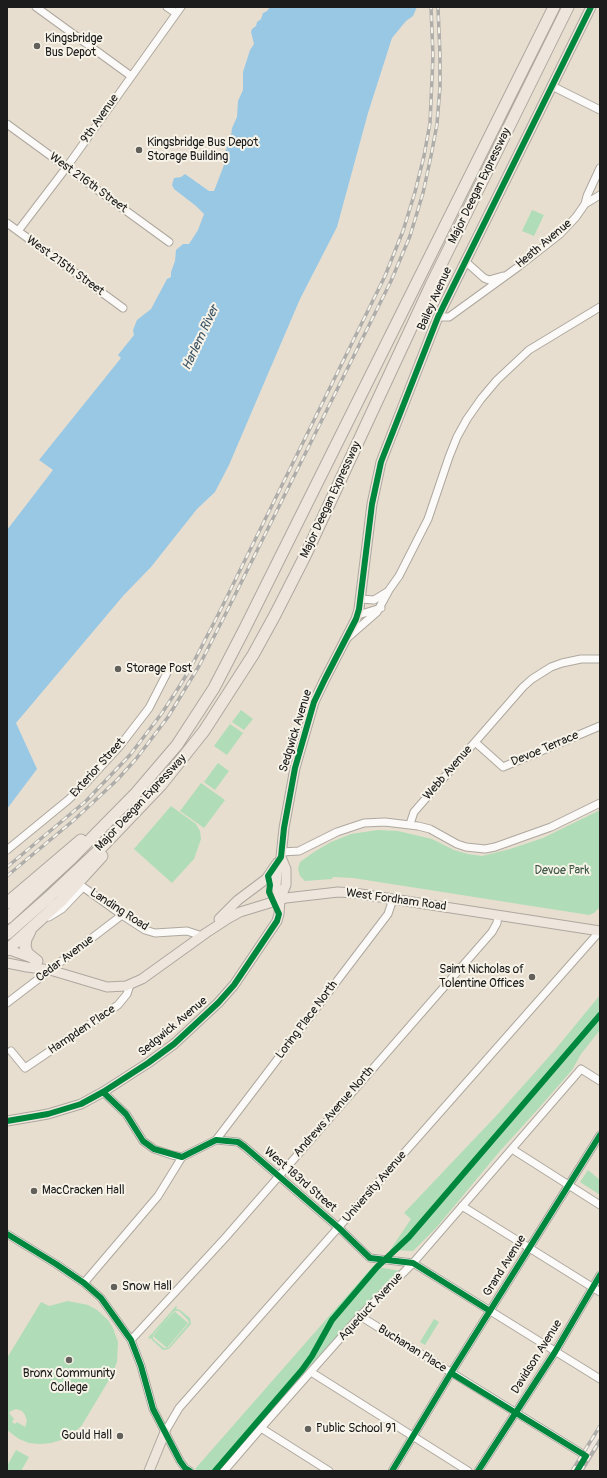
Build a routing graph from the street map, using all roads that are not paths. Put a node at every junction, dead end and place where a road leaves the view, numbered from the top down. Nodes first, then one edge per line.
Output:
1 (36, 7) edge
2 (167, 7) edge
3 (554, 7) edge
4 (568, 7) edge
5 (591, 7) edge
6 (179, 10) edge
7 (131, 76) junction
8 (552, 86) junction
9 (600, 110) edge
10 (7, 124) edge
11 (66, 168) junction
12 (600, 168) edge
13 (600, 195) edge
14 (585, 204) junction
15 (7, 223) edge
16 (18, 231) junction
17 (169, 242) dead end
18 (465, 261) junction
19 (507, 276) junction
20 (489, 280) junction
21 (488, 289) junction
22 (600, 306) edge
23 (123, 308) dead end
24 (438, 317) junction
25 (389, 590) junction
26 (361, 599) junction
27 (380, 608) junction
28 (357, 617) junction
29 (346, 640) junction
30 (600, 659) edge
31 (169, 669) dead end
32 (600, 726) edge
33 (475, 742) junction
34 (128, 802) junction
35 (146, 802) junction
36 (600, 803) edge
37 (410, 824) junction
38 (7, 850) edge
39 (282, 854) junction
40 (280, 899) junction
41 (393, 899) junction
42 (7, 903) edge
43 (122, 915) junction
44 (498, 915) junction
45 (7, 918) edge
46 (36, 925) junction
47 (600, 931) edge
48 (7, 934) edge
49 (204, 934) junction
50 (7, 949) edge
51 (36, 961) junction
52 (7, 963) edge
53 (50, 970) junction
54 (130, 985) junction
55 (7, 1003) edge
56 (11, 1051) dead end
57 (600, 1081) edge
58 (103, 1092) junction
59 (7, 1121) edge
60 (600, 1135) edge
61 (216, 1140) junction
62 (512, 1149) junction
63 (182, 1158) junction
64 (278, 1176) junction
65 (569, 1185) junction
66 (600, 1205) edge
67 (462, 1206) junction
68 (339, 1228) junction
69 (7, 1234) edge
70 (530, 1248) junction
71 (413, 1263) junction
72 (600, 1275) edge
73 (84, 1284) junction
74 (593, 1287) junction
75 (600, 1292) edge
76 (490, 1310) junction
77 (360, 1316) junction
78 (132, 1340) junction
79 (555, 1352) junction
80 (311, 1372) junction
81 (451, 1373) junction
82 (600, 1379) edge
83 (515, 1413) junction
84 (261, 1428) junction
85 (164, 1432) junction
86 (600, 1434) edge
87 (413, 1437) junction
88 (586, 1456) junction
89 (150, 1471) edge
90 (190, 1471) edge
91 (224, 1471) edge
92 (329, 1471) edge
93 (392, 1471) edge
94 (468, 1471) edge
95 (478, 1471) edge
96 (577, 1471) edge

1 - 7 street
2 - 6 street
3 - 34 highway, Major Deegan Expressway
4 - 35 highway, Major Deegan Expressway
5 - 8 main road, Bailey Avenue
6 - 7 street, 9th Avenue
7 - 11 street, 9th Avenue
8 - 9 street
8 - 18 main road, Bailey Avenue
10 - 11 street, West 216th Street
11 - 16 street, 9th Avenue
11 - 17 street, West 216th Street
12 - 14 street, Heath Avenue
13 - 14 street
14 - 19 street, Heath Avenue
15 - 16 street, West 215th Street
16 - 23 street, West 215th Street
18 - 20 street
18 - 24 main road, Bailey Avenue
19 - 20 street, Heath Avenue
19 - 21 street, Heath Avenue
20 - 21 street
21 - 24 street, Heath Avenue
22 - 25 street, Sedgwick Avenue
24 - 26 main road, Bailey Avenue
25 - 26 street, Sedgwick Avenue
25 - 27 street, Sedgwick Avenue
26 - 28 main road, Bailey Avenue
27 - 28 street
27 - 29 street, Sedgwick Avenue
28 - 29 main road, Sedgwick Avenue
29 - 39 main road, Sedgwick Avenue
30 - 33 street, Webb Avenue
31 - 38 street, Exterior Street
32 - 33 street, Devoe Terrace
33 - 37 street, Webb Avenue
34 - 42 highway
34 - 45 highway, Major Deegan Expressway
35 - 46 highway
35 - 48 highway, Major Deegan Expressway
36 - 37 street
37 - 39 street
39 - 40 main road, Sedgwick Avenue
39 - 49 main road
40 - 41 main road, West Fordham Road
40 - 49 main road, West Fordham Road
40 - 58 main road, Sedgwick Avenue
41 - 44 main road, West Fordham Road
41 - 61 street, Loring Place North
43 - 46 street, Landing Road
43 - 49 street, Landing Road
43 - 53 street, Cedar Avenue
44 - 47 main road, West Fordham Road
44 - 64 street, Andrews Avenue North
46 - 50 highway
46 - 51 highway
47 - 68 street, University Avenue
49 - 54 main road, West Fordham Road
50 - 51 main road, West Fordham Road
51 - 53 main road, West Fordham Road
52 - 53 main road, West Fordham Road
53 - 54 main road, West Fordham Road
53 - 55 street, Cedar Avenue
54 - 56 street, Hampden Place
57 - 62 street, Aqueduct Avenue
58 - 59 main road, Sedgwick Avenue
58 - 63 street
60 - 65 street, Grand Avenue
61 - 63 street
61 - 64 street, West 183rd Street
62 - 65 street
62 - 67 street, Aqueduct Avenue
63 - 73 street
64 - 68 street, West 183rd Street
64 - 78 street, Andrews Avenue North
65 - 66 street
65 - 70 street, Grand Avenue
67 - 70 street
67 - 71 street, Aqueduct Avenue
68 - 71 street, West 183rd Street
68 - 85 street, University Avenue
69 - 73 street
70 - 74 street
70 - 76 street, Grand Avenue
71 - 76 street, West 183rd Street
71 - 77 street, Aqueduct Avenue
72 - 74 street, Davidson Avenue
73 - 78 street
74 - 75 street
74 - 79 street, Davidson Avenue
76 - 79 street, West 183rd Street
76 - 81 street, Grand Avenue
77 - 80 street, Aqueduct Avenue
77 - 81 street, Buchanan Place
78 - 85 street
79 - 82 street, West 183rd Street
79 - 83 street, Davidson Avenue
80 - 84 street, Aqueduct Avenue
80 - 87 street
81 - 83 street, Buchanan Place
81 - 87 street, Grand Avenue
83 - 88 street, Buchanan Place
83 - 95 street, Davidson Avenue
84 - 91 street, Aqueduct Avenue
84 - 92 street
85 - 89 main road, University Avenue
85 - 90 street
86 - 88 main road
87 - 93 street, Grand Avenue
87 - 94 street
88 - 96 main road

